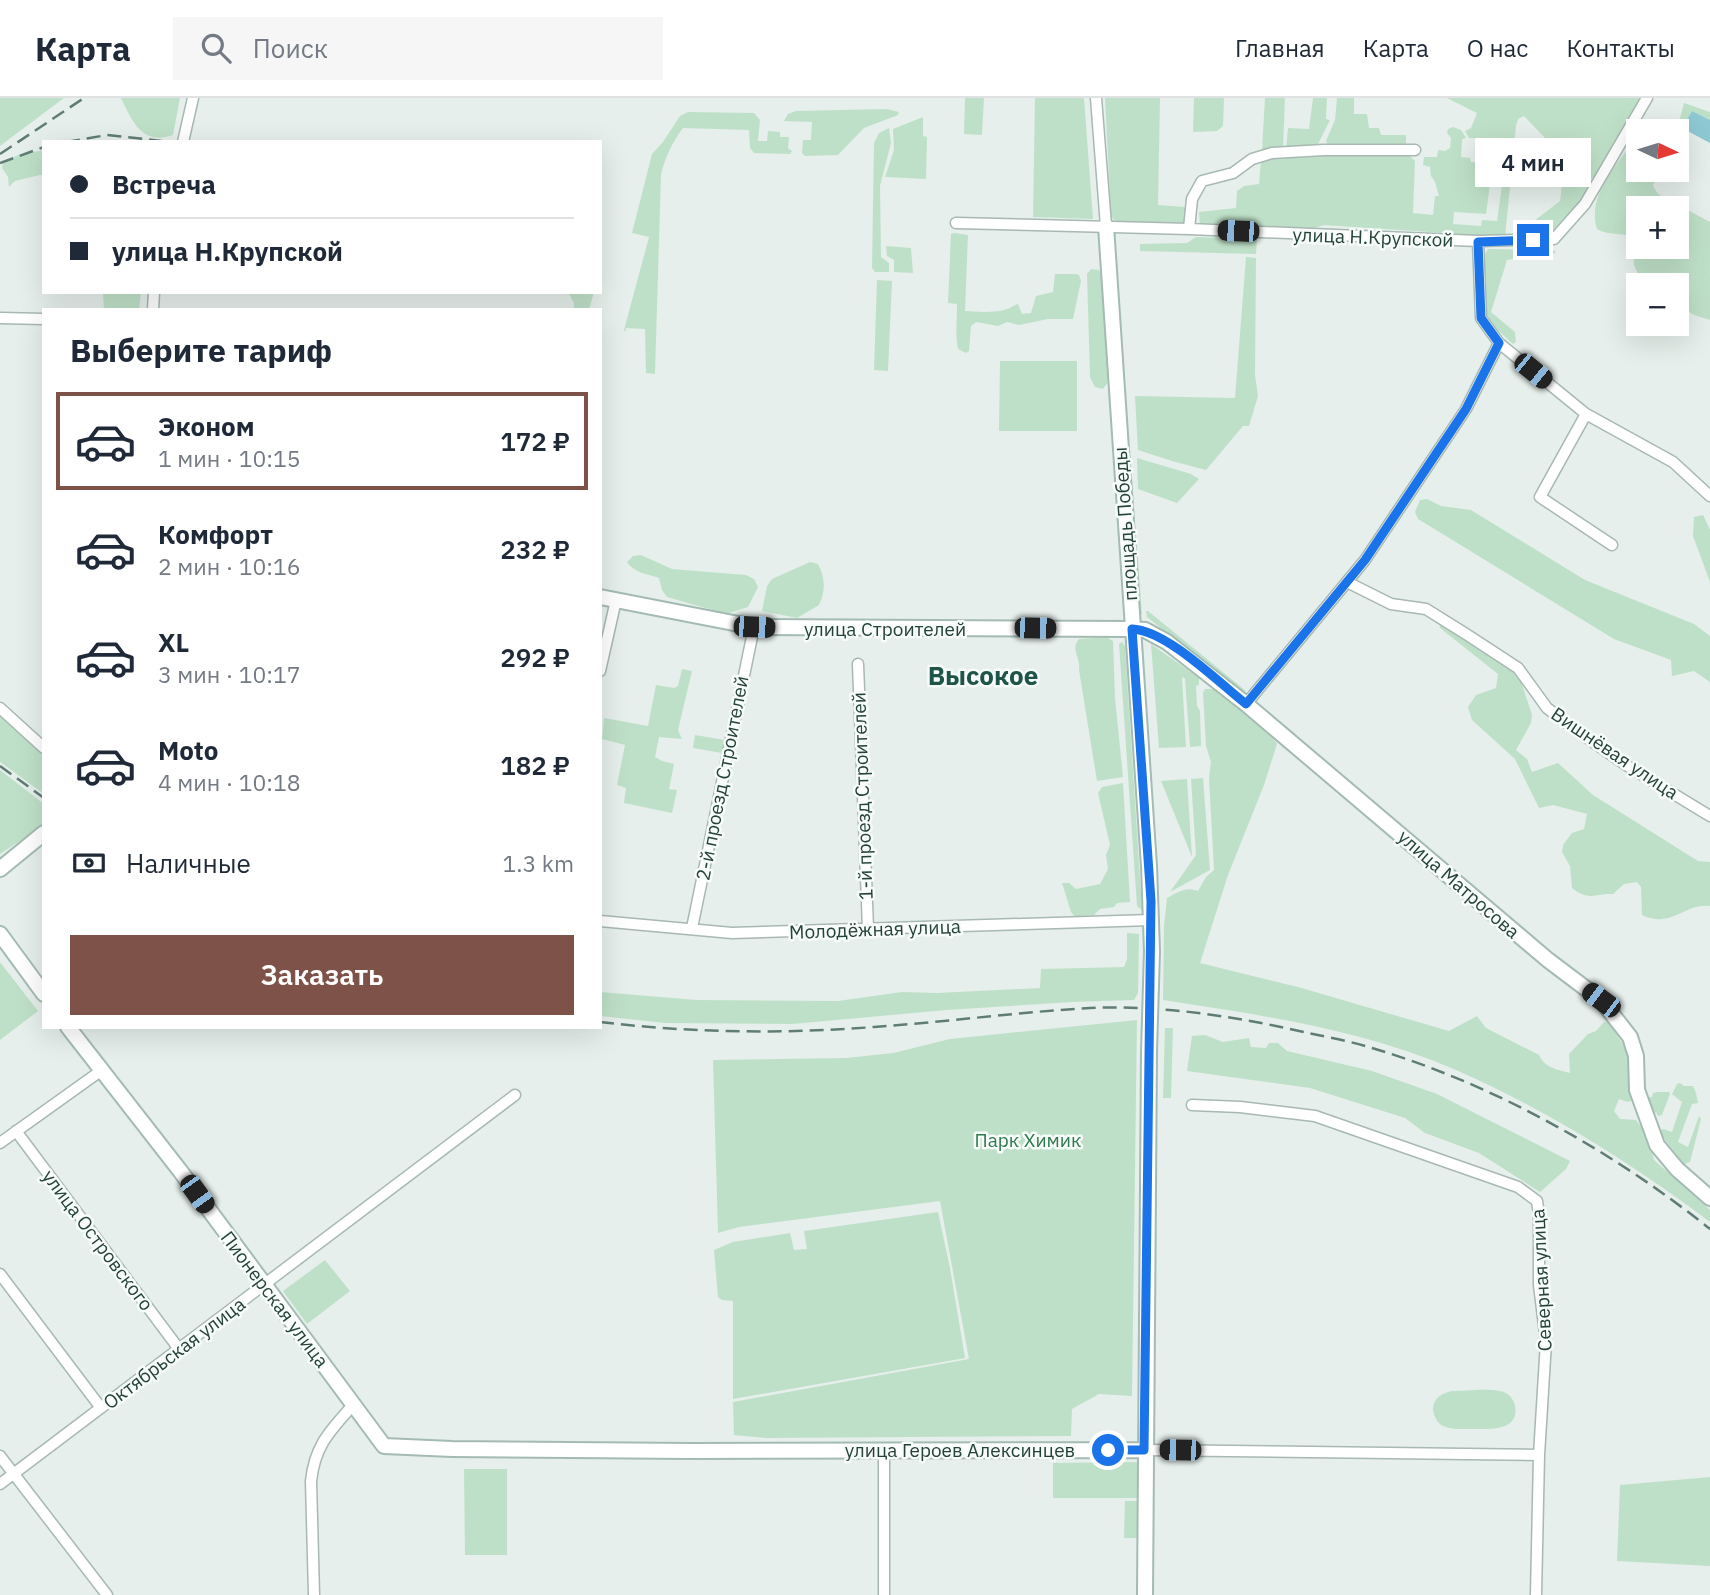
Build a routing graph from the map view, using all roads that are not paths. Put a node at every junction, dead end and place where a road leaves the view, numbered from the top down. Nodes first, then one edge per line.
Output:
1 (193, 98) edge
2 (1096, 98) edge
3 (1647, 98) edge
4 (183, 140) edge
5 (1415, 150) dead end
6 (956, 223) dead end
7 (1105, 226) junction
8 (1189, 229) junction
9 (1478, 242) junction
10 (0, 318) edge
11 (42, 319) edge
12 (1499, 343) junction
13 (1586, 414) junction
14 (1710, 496) edge
15 (1612, 545) dead end
16 (1347, 582) junction
17 (602, 597) edge
18 (616, 600) junction
19 (754, 627) junction
20 (1132, 629) junction
21 (602, 662) edge
22 (858, 664) dead end
23 (1246, 704) junction
24 (0, 709) edge
25 (42, 746) edge
26 (1710, 816) edge
27 (42, 835) edge
28 (0, 869) edge
29 (1151, 920) junction
30 (602, 921) edge
31 (692, 928) junction
32 (867, 929) junction
33 (0, 934) edge
34 (42, 991) edge
35 (70, 1029) edge
36 (102, 1070) junction
37 (515, 1095) dead end
38 (1192, 1105) dead end
39 (16, 1131) junction
40 (0, 1143) edge
41 (1710, 1198) edge
42 (0, 1274) edge
43 (264, 1285) junction
44 (179, 1349) junction
45 (353, 1405) junction
46 (101, 1408) junction
47 (381, 1443) joint
48 (884, 1449) junction
49 (1144, 1450) junction
50 (1539, 1455) junction
51 (0, 1456) edge
52 (13, 1474) junction
53 (0, 1484) edge
54 (107, 1595) edge
55 (314, 1595) edge
56 (884, 1595) edge
57 (1145, 1595) edge
58 (1536, 1595) edge

1 - 4 street
2 - 7 street, площадь Победы
3 - 9 street, улица Н.Крупской
5 - 8 street
6 - 7 street, улица Н.Крупской
7 - 8 street, улица Н.Крупской
7 - 20 street, площадь Победы
8 - 9 street, улица Н.Крупской
9 - 12 street
10 - 11 street
12 - 13 street
12 - 16 street
13 - 14 street
13 - 15 street
16 - 23 street
16 - 26 street, Вишнёвая улица
17 - 18 street, улица Строителей
18 - 19 street, улица Строителей
18 - 21 street
19 - 20 street, улица Строителей
19 - 31 street, 2-й проезд Строителей
20 - 23 street, улица Матросова
20 - 29 street, площадь Победы
22 - 32 street, 1-й проезд Строителей
23 - 41 street, улица Матросова
24 - 25 street
27 - 28 street
29 - 32 street, Молодёжная улица
29 - 49 street, площадь Победы, bridge
30 - 31 street, Молодёжная улица
31 - 32 street, Молодёжная улица
33 - 34 street
35 - 36 street, Пионерская улица
36 - 39 street
36 - 43 street, Пионерская улица
37 - 43 street, Октябрьская улица
38 - 50 street, Северная улица
39 - 40 street
39 - 44 street, улица Островского
42 - 46 street
43 - 44 street, Октябрьская улица
43 - 45 street, Пионерская улица
44 - 46 street, Октябрьская улица
45 - 47 street, Пионерская улица
45 - 55 street
46 - 52 street, Октябрьская улица
47 - 48 street, улица Героев Алексинцев
48 - 49 street, улица Героев Алексинцев
48 - 56 street
49 - 50 street, улица Героев Алексинцев
49 - 57 street, площадь Победы
50 - 58 street, Северная улица
51 - 52 street
52 - 53 street, Октябрьская улица
52 - 54 street

